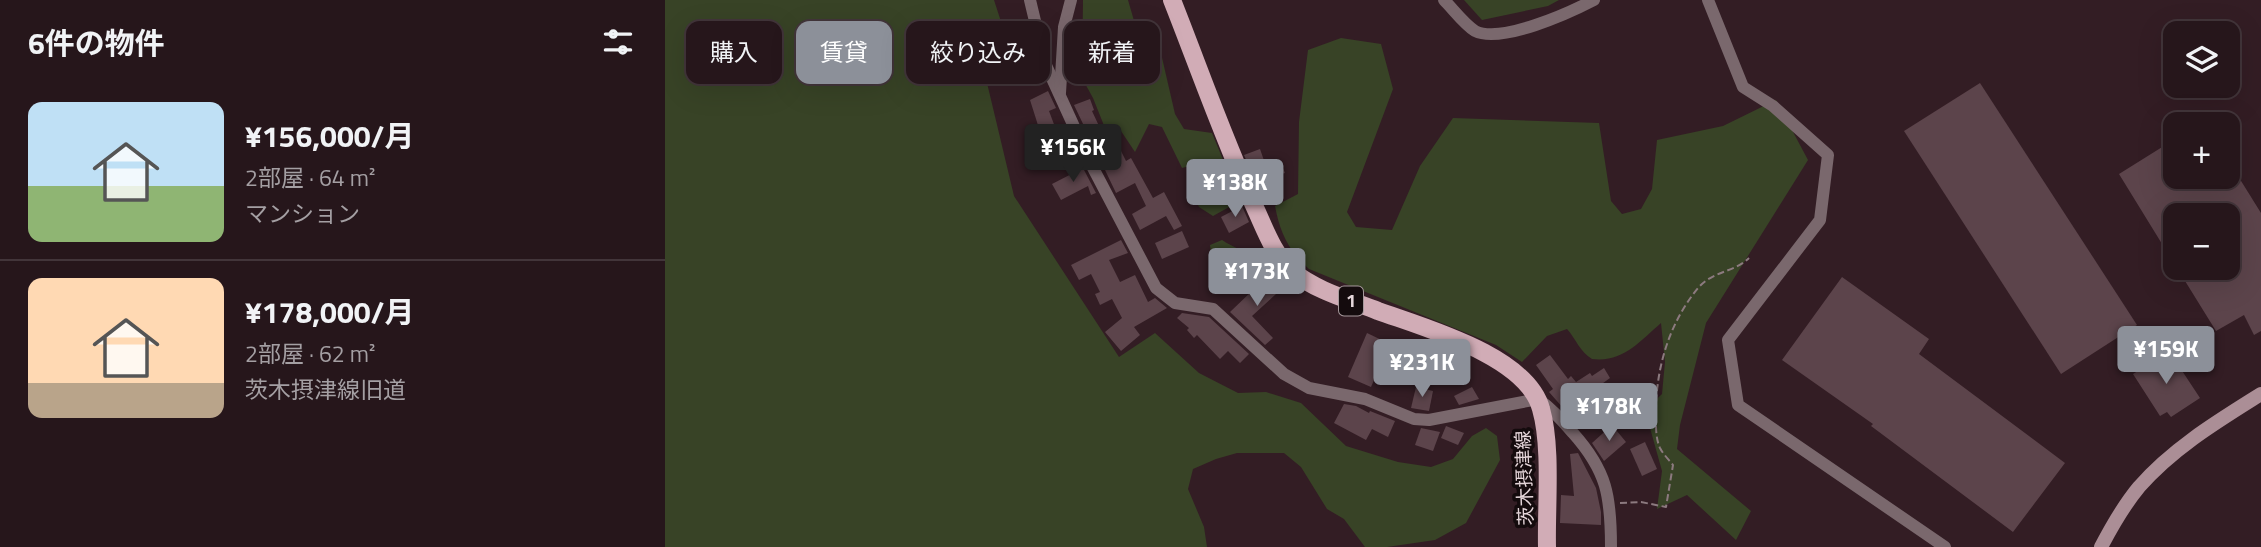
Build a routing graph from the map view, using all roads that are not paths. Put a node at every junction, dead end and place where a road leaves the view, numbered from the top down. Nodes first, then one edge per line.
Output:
1 (1030, 0) edge
2 (1071, 0) edge
3 (1173, 0) edge
4 (1444, 0) edge
5 (1594, 0) edge
6 (1708, 0) edge
7 (1060, 95) junction
8 (2261, 394) edge
9 (1538, 399) junction
10 (1547, 547) edge
11 (1611, 547) edge
12 (1945, 547) edge
13 (2101, 547) edge

1 - 7 street
2 - 7 street
3 - 9 main road, 茨木摂津線 / 1
4 - 5 street
6 - 12 street
7 - 9 street
8 - 13 street
9 - 10 main road, 茨木摂津線 / 1
9 - 11 street

